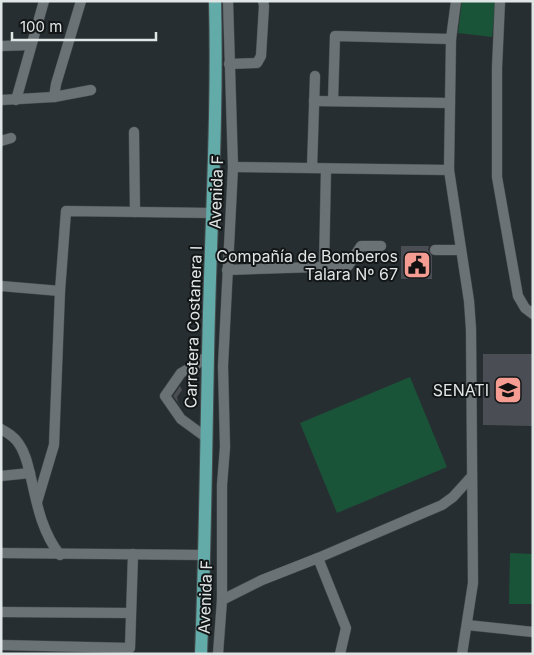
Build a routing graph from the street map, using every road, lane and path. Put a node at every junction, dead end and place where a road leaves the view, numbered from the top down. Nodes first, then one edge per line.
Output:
1 (44, 1) edge
2 (81, 1) edge
3 (215, 1) edge
4 (228, 1) edge
5 (263, 1) edge
6 (456, 1) edge
7 (500, 1) edge
8 (451, 39) junction
9 (31, 45) junction
10 (1, 46) edge
11 (229, 64) junction
12 (315, 76) dead end
13 (90, 90) dead end
14 (54, 97) junction
15 (1, 100) edge
16 (16, 100) junction
17 (314, 101) junction
18 (333, 102) junction
19 (450, 103) junction
20 (134, 132) dead end
21 (233, 167) junction
22 (312, 168) junction
23 (326, 169) junction
24 (449, 170) junction
25 (135, 212) junction
26 (213, 213) junction
27 (381, 246) dead end
28 (435, 250) dead end
29 (461, 250) junction
30 (324, 268) junction
31 (227, 270) junction
32 (1, 286) edge
33 (60, 291) junction
34 (533, 314) edge
35 (208, 354) junction
36 (1, 429) edge
37 (207, 438) junction
38 (30, 473) junction
39 (1, 476) edge
40 (472, 476) junction
41 (37, 502) junction
42 (1, 553) edge
43 (60, 554) junction
44 (133, 554) junction
45 (205, 556) junction
46 (318, 558) junction
47 (222, 600) junction
48 (1, 612) edge
49 (130, 613) junction
50 (467, 625) junction
51 (533, 632) edge
52 (1, 645) edge
53 (91, 650) edge
54 (202, 654) edge
55 (218, 654) edge
56 (340, 654) edge
57 (462, 654) edge

1 - 9 street
2 - 14 street
3 - 26 main road, Carretera Costanera I
4 - 11 street, Avenida F
5 - 11 street
6 - 8 street
7 - 34 street
8 - 18 street
8 - 19 street
9 - 10 street
9 - 16 street
11 - 21 street, Avenida F
12 - 17 street
13 - 14 street
14 - 16 street
15 - 16 street
17 - 18 street
17 - 22 street
18 - 19 street
19 - 24 street
20 - 25 street
21 - 22 street
21 - 31 street, Avenida F
22 - 23 street
23 - 24 street
23 - 30 street
24 - 29 street
25 - 26 street
25 - 33 street
26 - 35 main road, Carretera Costanera I
27 - 30 street
28 - 29 street
29 - 40 street
30 - 31 street
31 - 47 street, Avenida F
32 - 33 street
33 - 41 street
35 - 37 main road, Carretera Costanera I
35 - 37 street
36 - 38 street
37 - 45 main road, Carretera Costanera I
38 - 39 street
38 - 41 street
40 - 46 street
40 - 50 street
41 - 43 street
42 - 43 street
43 - 44 street
44 - 45 street
44 - 49 street
45 - 54 main road, Carretera Costanera I
46 - 47 street
46 - 56 street
47 - 55 street, Avenida F
48 - 49 street
49 - 53 street
50 - 51 street
50 - 57 street
52 - 53 street

